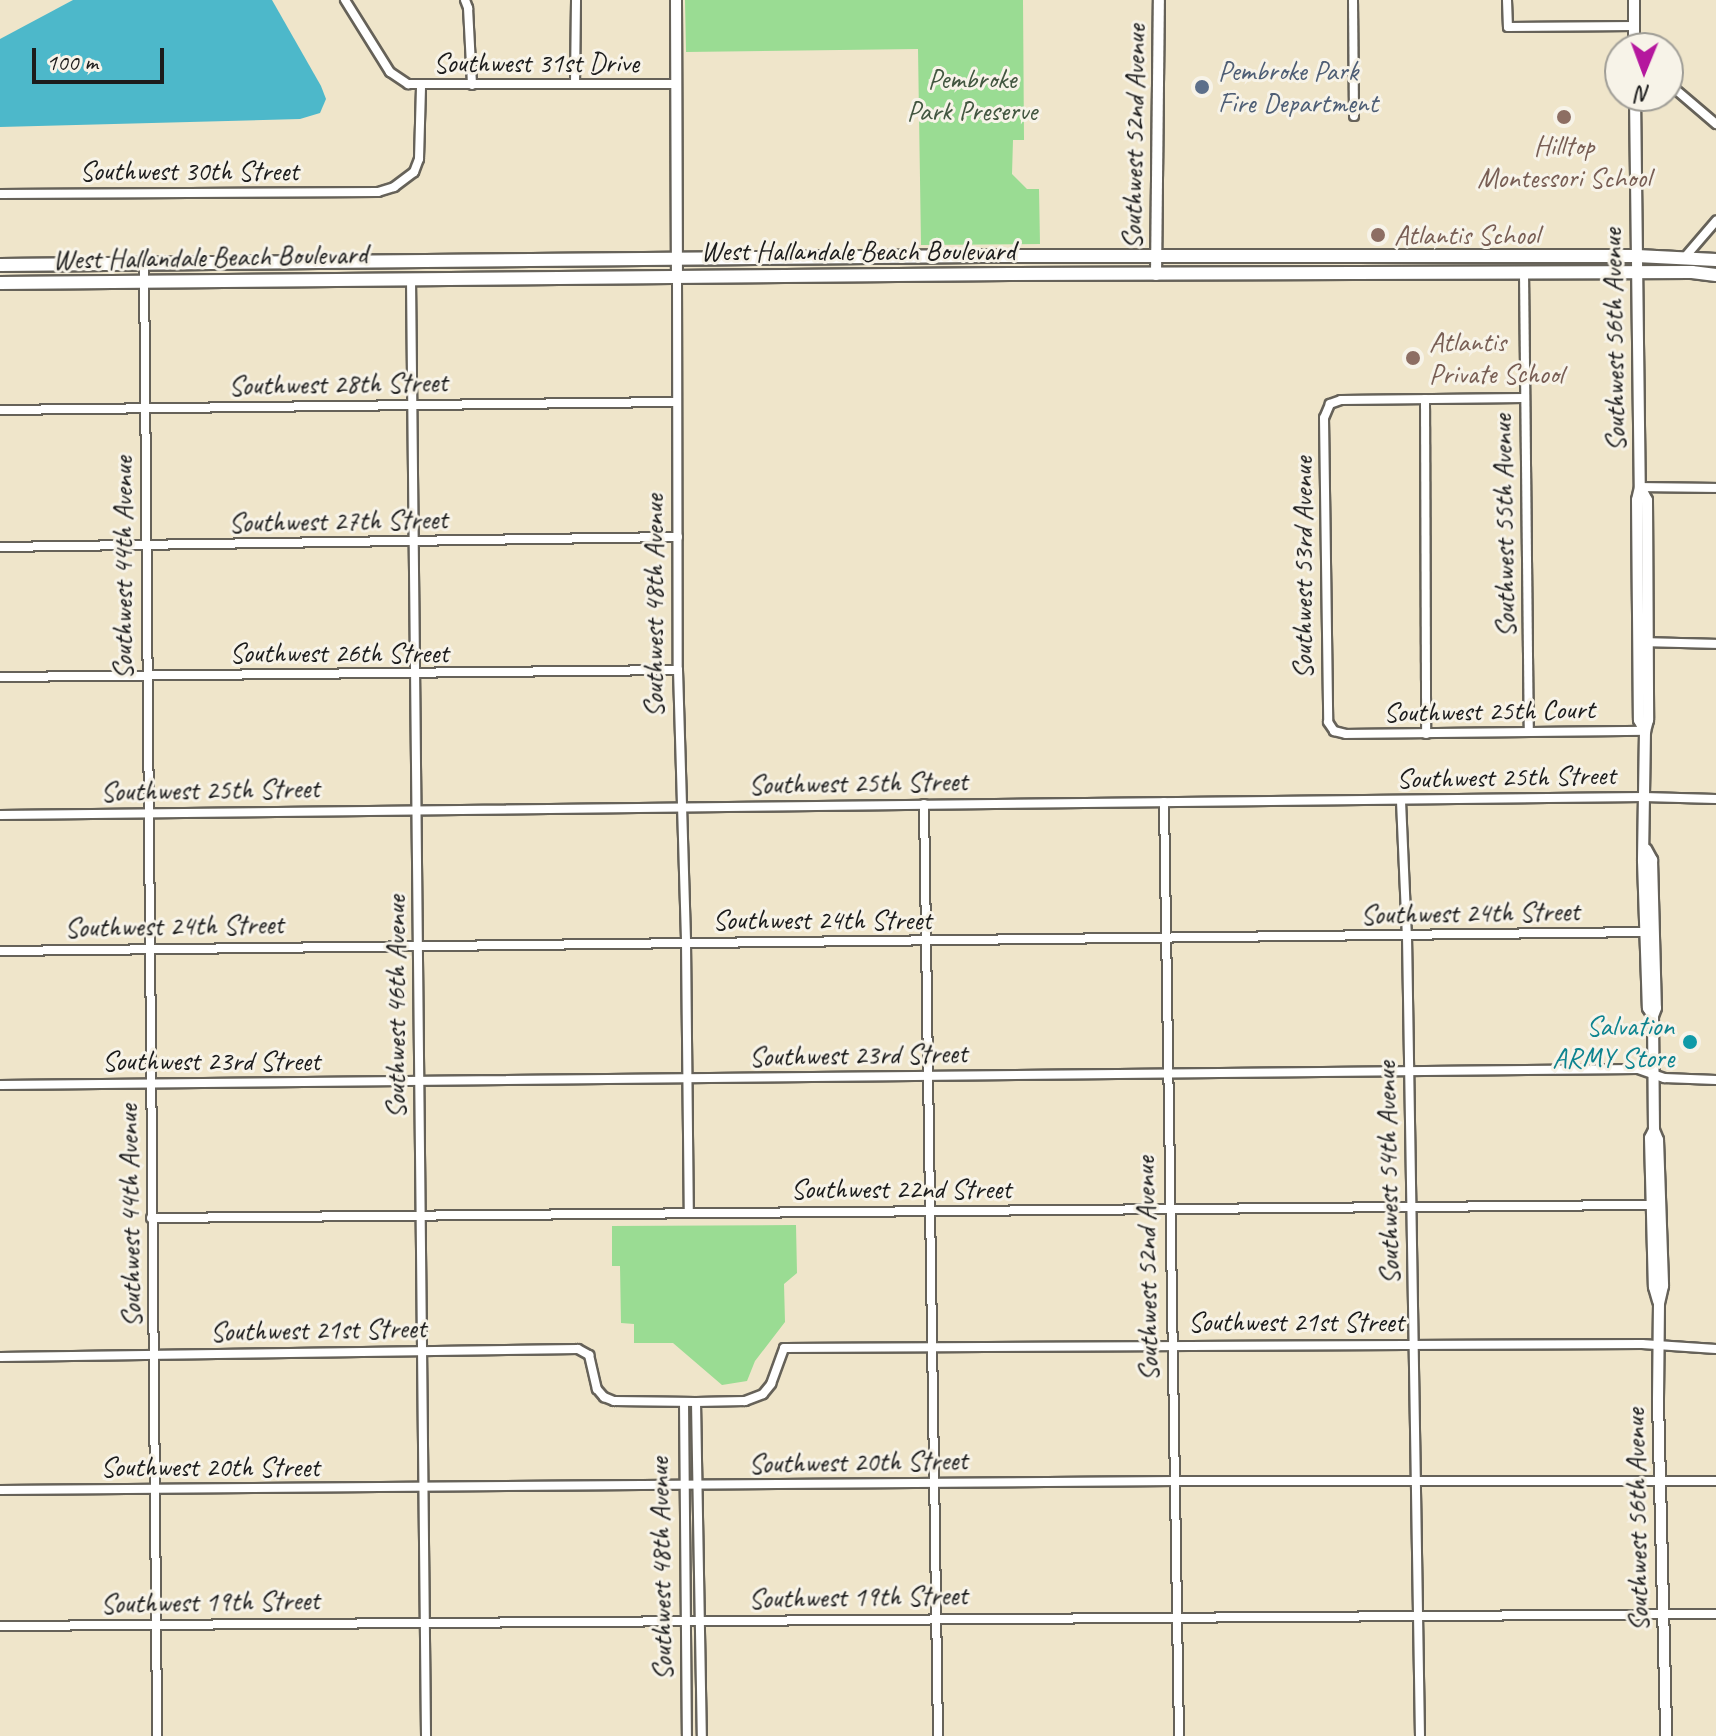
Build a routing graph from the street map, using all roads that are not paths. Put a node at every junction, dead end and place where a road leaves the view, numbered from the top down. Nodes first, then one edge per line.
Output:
1 (345, 0) edge
2 (465, 0) edge
3 (576, 0) edge
4 (676, 0) edge
5 (1159, 0) edge
6 (1353, 0) edge
7 (1507, 0) edge
8 (1634, 0) edge
9 (1634, 26) junction
10 (1634, 32) edge
11 (575, 83) junction
12 (676, 84) junction
13 (472, 85) junction
14 (421, 86) junction
15 (1684, 97) edge
16 (1635, 112) edge
17 (1354, 116) dead end
18 (1716, 124) edge
19 (0, 194) edge
20 (1716, 221) edge
21 (981, 256) junction
22 (1637, 256) junction
23 (1685, 257) junction
24 (1156, 258) junction
25 (511, 260) junction
26 (676, 260) junction
27 (1716, 260) edge
28 (408, 262) junction
29 (144, 264) junction
30 (0, 265) edge
31 (1524, 272) junction
32 (1637, 273) junction
33 (1010, 274) junction
34 (1156, 275) junction
35 (1716, 275) edge
36 (677, 276) junction
37 (324, 279) junction
38 (411, 279) junction
39 (144, 281) junction
40 (0, 283) edge
41 (1524, 398) junction
42 (1425, 399) junction
43 (677, 402) junction
44 (412, 405) junction
45 (145, 408) junction
46 (0, 410) edge
47 (1640, 487) junction
48 (1716, 488) edge
49 (678, 537) junction
50 (414, 542) junction
51 (145, 545) junction
52 (0, 547) edge
53 (1643, 642) junction
54 (1716, 644) edge
55 (678, 670) junction
56 (146, 675) junction
57 (415, 675) junction
58 (0, 677) edge
59 (1334, 731) joint
60 (1645, 731) junction
61 (1529, 732) junction
62 (1426, 734) junction
63 (1644, 797) junction
64 (1716, 799) edge
65 (1401, 801) junction
66 (1164, 802) junction
67 (924, 804) junction
68 (680, 807) junction
69 (416, 810) junction
70 (146, 813) junction
71 (0, 815) edge
72 (1646, 849) junction
73 (1645, 932) junction
74 (1407, 936) junction
75 (1166, 938) junction
76 (926, 941) junction
77 (686, 943) junction
78 (418, 945) junction
79 (148, 949) junction
80 (0, 951) edge
81 (1653, 1016) junction
82 (1409, 1071) junction
83 (1169, 1073) junction
84 (1653, 1073) junction
85 (928, 1077) junction
86 (687, 1079) junction
87 (1716, 1080) edge
88 (418, 1082) junction
89 (150, 1083) junction
90 (0, 1085) edge
91 (1654, 1130) junction
92 (1652, 1205) junction
93 (1411, 1208) junction
94 (1170, 1209) junction
95 (929, 1211) junction
96 (689, 1212) junction
97 (419, 1215) junction
98 (151, 1218) junction
99 (1659, 1303) junction
100 (1172, 1344) junction
101 (1413, 1344) junction
102 (1659, 1345) junction
103 (931, 1347) junction
104 (1716, 1349) edge
105 (422, 1350) junction
106 (155, 1356) junction
107 (0, 1357) edge
108 (684, 1402) junction
109 (696, 1402) junction
110 (1660, 1479) junction
111 (1174, 1481) junction
112 (1716, 1481) edge
113 (1413, 1482) junction
114 (932, 1483) junction
115 (684, 1485) junction
116 (699, 1485) junction
117 (423, 1487) junction
118 (0, 1490) edge
119 (156, 1490) junction
120 (1662, 1612) junction
121 (1415, 1614) junction
122 (1716, 1614) edge
123 (1177, 1616) junction
124 (935, 1618) junction
125 (686, 1621) junction
126 (700, 1621) junction
127 (425, 1622) junction
128 (157, 1625) junction
129 (0, 1626) edge
130 (157, 1736) edge
131 (426, 1736) edge
132 (687, 1736) edge
133 (702, 1736) edge
134 (938, 1736) edge
135 (1179, 1736) edge
136 (1420, 1736) edge
137 (1666, 1736) edge

1 - 14 street, Southwest 31st Drive
2 - 13 street
3 - 11 street
4 - 12 street, Southwest 48th Avenue
5 - 24 street, Southwest 52nd Avenue
6 - 17 street
7 - 9 street
8 - 9 street
9 - 10 street
11 - 12 street, Southwest 31st Drive
11 - 13 street, Southwest 31st Drive
12 - 26 street, Southwest 48th Avenue
13 - 14 street, Southwest 31st Drive
14 - 19 street, Southwest 30th Street
15 - 18 street
16 - 22 street, Southwest 56th Avenue
20 - 23 street
21 - 24 main road, West Hallandale Beach Boulevard
21 - 26 main road, West Hallandale Beach Boulevard
21 - 33 main road
22 - 23 main road, West Hallandale Beach Boulevard
22 - 24 main road, West Hallandale Beach Boulevard
22 - 32 street, Southwest 56th Avenue
23 - 27 main road, West Hallandale Beach Boulevard
24 - 34 street, Southwest 52nd Avenue
25 - 26 main road, West Hallandale Beach Boulevard
25 - 28 main road, West Hallandale Beach Boulevard
25 - 38 main road
26 - 36 street, Southwest 48th Avenue
28 - 29 main road, West Hallandale Beach Boulevard
28 - 37 main road
29 - 30 main road, West Hallandale Beach Boulevard
29 - 39 street, Southwest 44th Avenue
31 - 32 main road, West Hallandale Beach Boulevard
31 - 34 main road, West Hallandale Beach Boulevard
31 - 41 street, Southwest 55th Avenue
32 - 35 main road, West Hallandale Beach Boulevard
32 - 47 street, Southwest 56th Avenue
33 - 34 main road, West Hallandale Beach Boulevard
33 - 36 main road, West Hallandale Beach Boulevard
36 - 38 main road, West Hallandale Beach Boulevard
36 - 43 street, Southwest 48th Avenue
37 - 38 main road, West Hallandale Beach Boulevard
37 - 39 main road, West Hallandale Beach Boulevard
38 - 44 street, Southwest 46th Avenue
39 - 40 main road, West Hallandale Beach Boulevard
39 - 45 street, Southwest 44th Avenue
41 - 42 street
41 - 61 street, Southwest 55th Avenue
42 - 59 street, Southwest 53rd Avenue
42 - 62 street
43 - 44 street, Southwest 28th Street
43 - 49 street, Southwest 48th Avenue
44 - 45 street, Southwest 28th Street
44 - 50 street, Southwest 46th Avenue
45 - 46 street, Southwest 28th Street
45 - 51 street, Southwest 44th Avenue
47 - 48 street
47 - 53 street, Southwest 56th Avenue
49 - 50 street, Southwest 27th Street
49 - 55 street, Southwest 48th Avenue
50 - 51 street, Southwest 27th Street
50 - 57 street, Southwest 46th Avenue
51 - 52 street, Southwest 27th Street
51 - 56 street, Southwest 44th Avenue
53 - 54 street
53 - 60 street, Southwest 56th Avenue
55 - 57 street, Southwest 26th Street
55 - 68 street, Southwest 48th Avenue
56 - 57 street, Southwest 26th Street
56 - 58 street, Southwest 26th Street
56 - 70 street, Southwest 44th Avenue
57 - 69 street, Southwest 46th Avenue
59 - 62 street, Southwest 25th Court
60 - 61 street, Southwest 25th Court
60 - 63 street, Southwest 56th Avenue
61 - 62 street, Southwest 25th Court
63 - 64 street, Southwest 25th Street
63 - 65 street, Southwest 25th Street
63 - 72 street, Southwest 56th Avenue
65 - 66 street, Southwest 25th Street
65 - 74 street, Southwest 54th Avenue
66 - 67 street, Southwest 25th Street
66 - 75 street, Southwest 52nd Avenue
67 - 68 street, Southwest 25th Street
67 - 76 street
68 - 69 street, Southwest 25th Street
68 - 77 street, Southwest 48th Avenue
69 - 70 street, Southwest 25th Street
69 - 78 street, Southwest 46th Avenue
70 - 71 street, Southwest 25th Street
70 - 79 street, Southwest 44th Avenue
72 - 73 street, Southwest 56th Avenue
72 - 81 street, Southwest 56th Avenue
73 - 74 street, Southwest 24th Street
73 - 81 street, Southwest 56th Avenue
74 - 75 street, Southwest 24th Street
74 - 82 street, Southwest 54th Avenue
75 - 76 street, Southwest 24th Street
75 - 83 street, Southwest 52nd Avenue
76 - 77 street, Southwest 24th Street
76 - 85 street
77 - 78 street, Southwest 24th Street
77 - 86 street, Southwest 48th Avenue
78 - 79 street, Southwest 24th Street
78 - 88 street, Southwest 46th Avenue
79 - 80 street, Southwest 24th Street
79 - 89 street, Southwest 44th Avenue
81 - 84 street, Southwest 56th Avenue
82 - 83 street, Southwest 23rd Street
82 - 84 street, Southwest 23rd Street
82 - 93 street, Southwest 54th Avenue
83 - 85 street, Southwest 23rd Street
83 - 94 street, Southwest 52nd Avenue
84 - 87 street, Southwest 23rd Street
84 - 91 street, Southwest 56th Avenue
85 - 86 street, Southwest 23rd Street
85 - 95 street
86 - 88 street, Southwest 23rd Street
86 - 96 street, Southwest 48th Avenue
88 - 89 street, Southwest 23rd Street
88 - 97 street, Southwest 46th Avenue
89 - 90 street, Southwest 23rd Street
89 - 98 street, Southwest 44th Avenue
91 - 92 street, Southwest 56th Avenue
91 - 99 street, Southwest 56th Avenue
92 - 93 street, Southwest 22nd Street
92 - 99 street, Southwest 56th Avenue
93 - 94 street, Southwest 22nd Street
93 - 101 street, Southwest 54th Avenue
94 - 95 street, Southwest 22nd Street
94 - 100 street, Southwest 52nd Avenue
95 - 96 street, Southwest 22nd Street
95 - 103 street
96 - 97 street, Southwest 22nd Street
97 - 98 street, Southwest 22nd Street
97 - 105 street, Southwest 46th Avenue
98 - 106 street, Southwest 44th Avenue
99 - 102 street, Southwest 56th Avenue
100 - 101 street, Southwest 21st Street
100 - 103 street, Southwest 21st Street
100 - 111 street, Southwest 52nd Avenue
101 - 102 street, Southwest 21st Street
101 - 113 street, Southwest 54th Avenue
102 - 104 street, Southwest 21st Street
102 - 110 street, Southwest 56th Avenue
103 - 109 street, Southwest 21st Street
103 - 114 street
105 - 106 street, Southwest 21st Street
105 - 108 street, Southwest 21st Street
105 - 117 street, Southwest 46th Avenue
106 - 107 street, Southwest 21st Street
106 - 119 street, Southwest 44th Avenue
108 - 109 street
108 - 115 street, Southwest 48th Avenue
109 - 116 street, Southwest 48th Avenue
110 - 112 street, Southwest 20th Street
110 - 113 street, Southwest 20th Street
110 - 120 street, Southwest 56th Avenue
111 - 113 street, Southwest 20th Street
111 - 114 street, Southwest 20th Street
111 - 123 street, Southwest 52nd Avenue
113 - 121 street, Southwest 54th Avenue
114 - 116 street, Southwest 20th Street
114 - 124 street
115 - 116 street, Southwest 20th Street
115 - 117 street, Southwest 20th Street
115 - 125 street, Southwest 48th Avenue
116 - 126 street, Southwest 48th Avenue
117 - 119 street, Southwest 20th Street
117 - 127 street, Southwest 46th Avenue
118 - 119 street, Southwest 20th Street
119 - 128 street, Southwest 44th Avenue
120 - 121 street, Southwest 19th Street
120 - 122 street, Southwest 19th Street
120 - 137 street, Southwest 56th Avenue
121 - 123 street, Southwest 19th Street
121 - 136 street, Southwest 54th Avenue
123 - 124 street, Southwest 19th Street
123 - 135 street, Southwest 52nd Avenue
124 - 126 street, Southwest 19th Street
124 - 134 street
125 - 126 street, Southwest 19th Street
125 - 127 street, Southwest 19th Street
125 - 132 street, Southwest 48th Avenue
126 - 133 street, Southwest 48th Avenue
127 - 128 street, Southwest 19th Street
127 - 131 street, Southwest 46th Avenue
128 - 129 street, Southwest 19th Street
128 - 130 street, Southwest 44th Avenue

